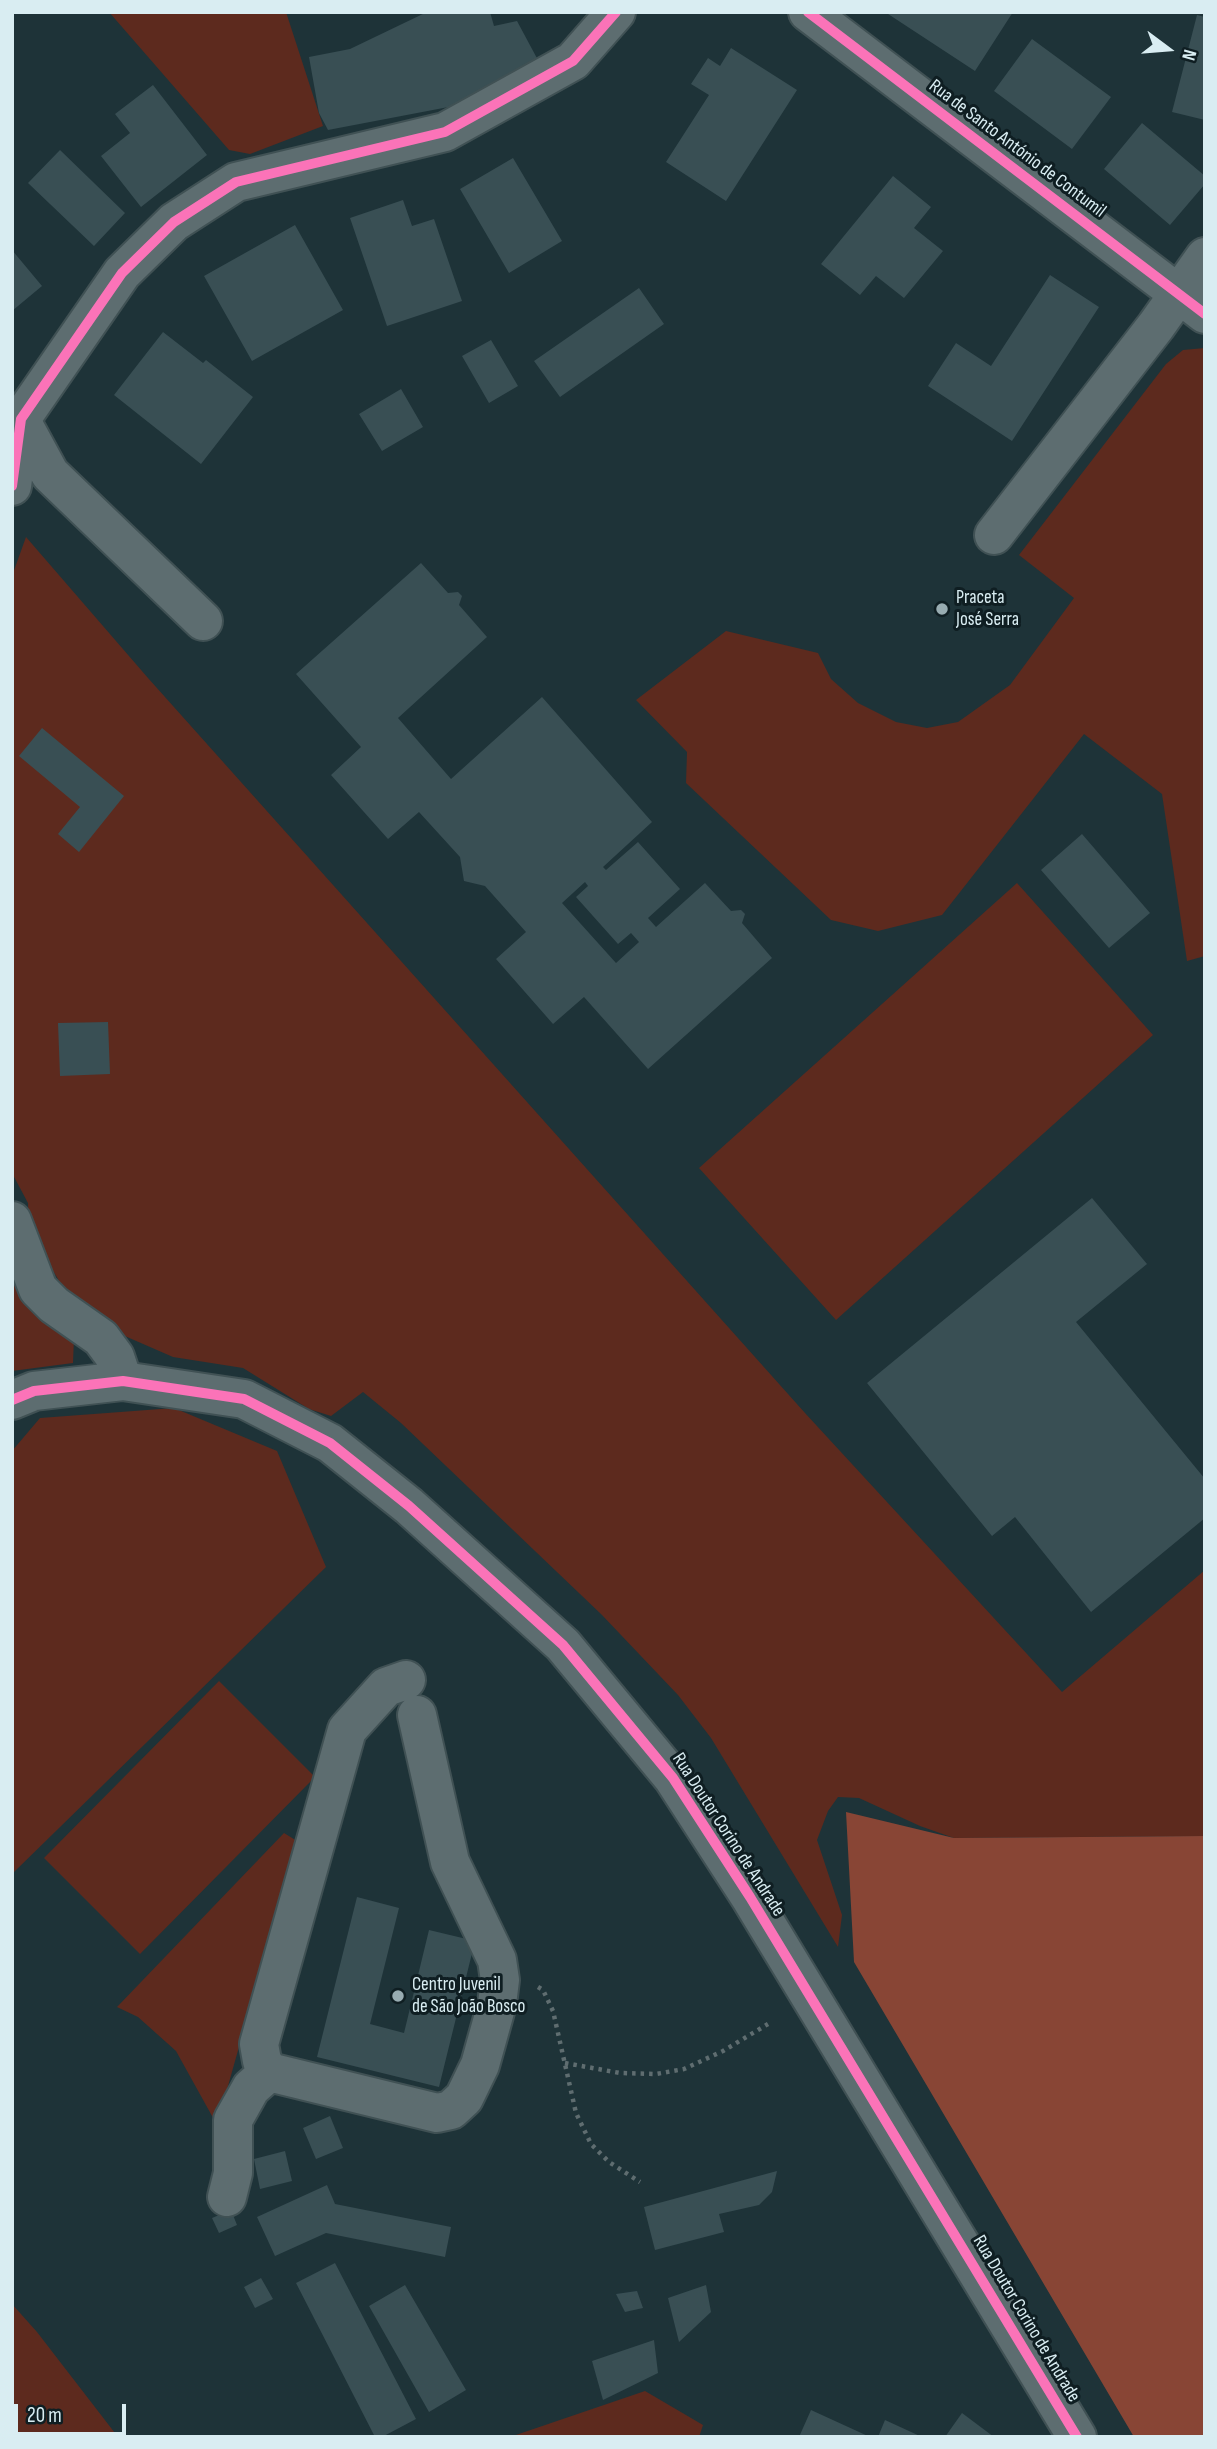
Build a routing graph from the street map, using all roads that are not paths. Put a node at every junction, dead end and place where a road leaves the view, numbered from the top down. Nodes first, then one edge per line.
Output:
1 (616, 12) edge
2 (808, 12) edge
3 (1205, 257) edge
4 (1192, 304) edge
5 (17, 413) edge
6 (12, 486) edge
7 (994, 536) dead end
8 (203, 621) dead end
9 (12, 1222) edge
10 (123, 1381) junction
11 (12, 1400) edge
12 (269, 2072) junction
13 (227, 2197) dead end
14 (1077, 2437) edge

1 - 5 street
2 - 4 street, Rua de Santo António de Contumil
3 - 4 street
4 - 7 street
5 - 6 street
5 - 8 street
9 - 10 street
10 - 11 street, Rua Doutor Corino de Andrade
10 - 14 street, Rua Doutor Corino de Andrade
12 - 12 street
12 - 13 street

